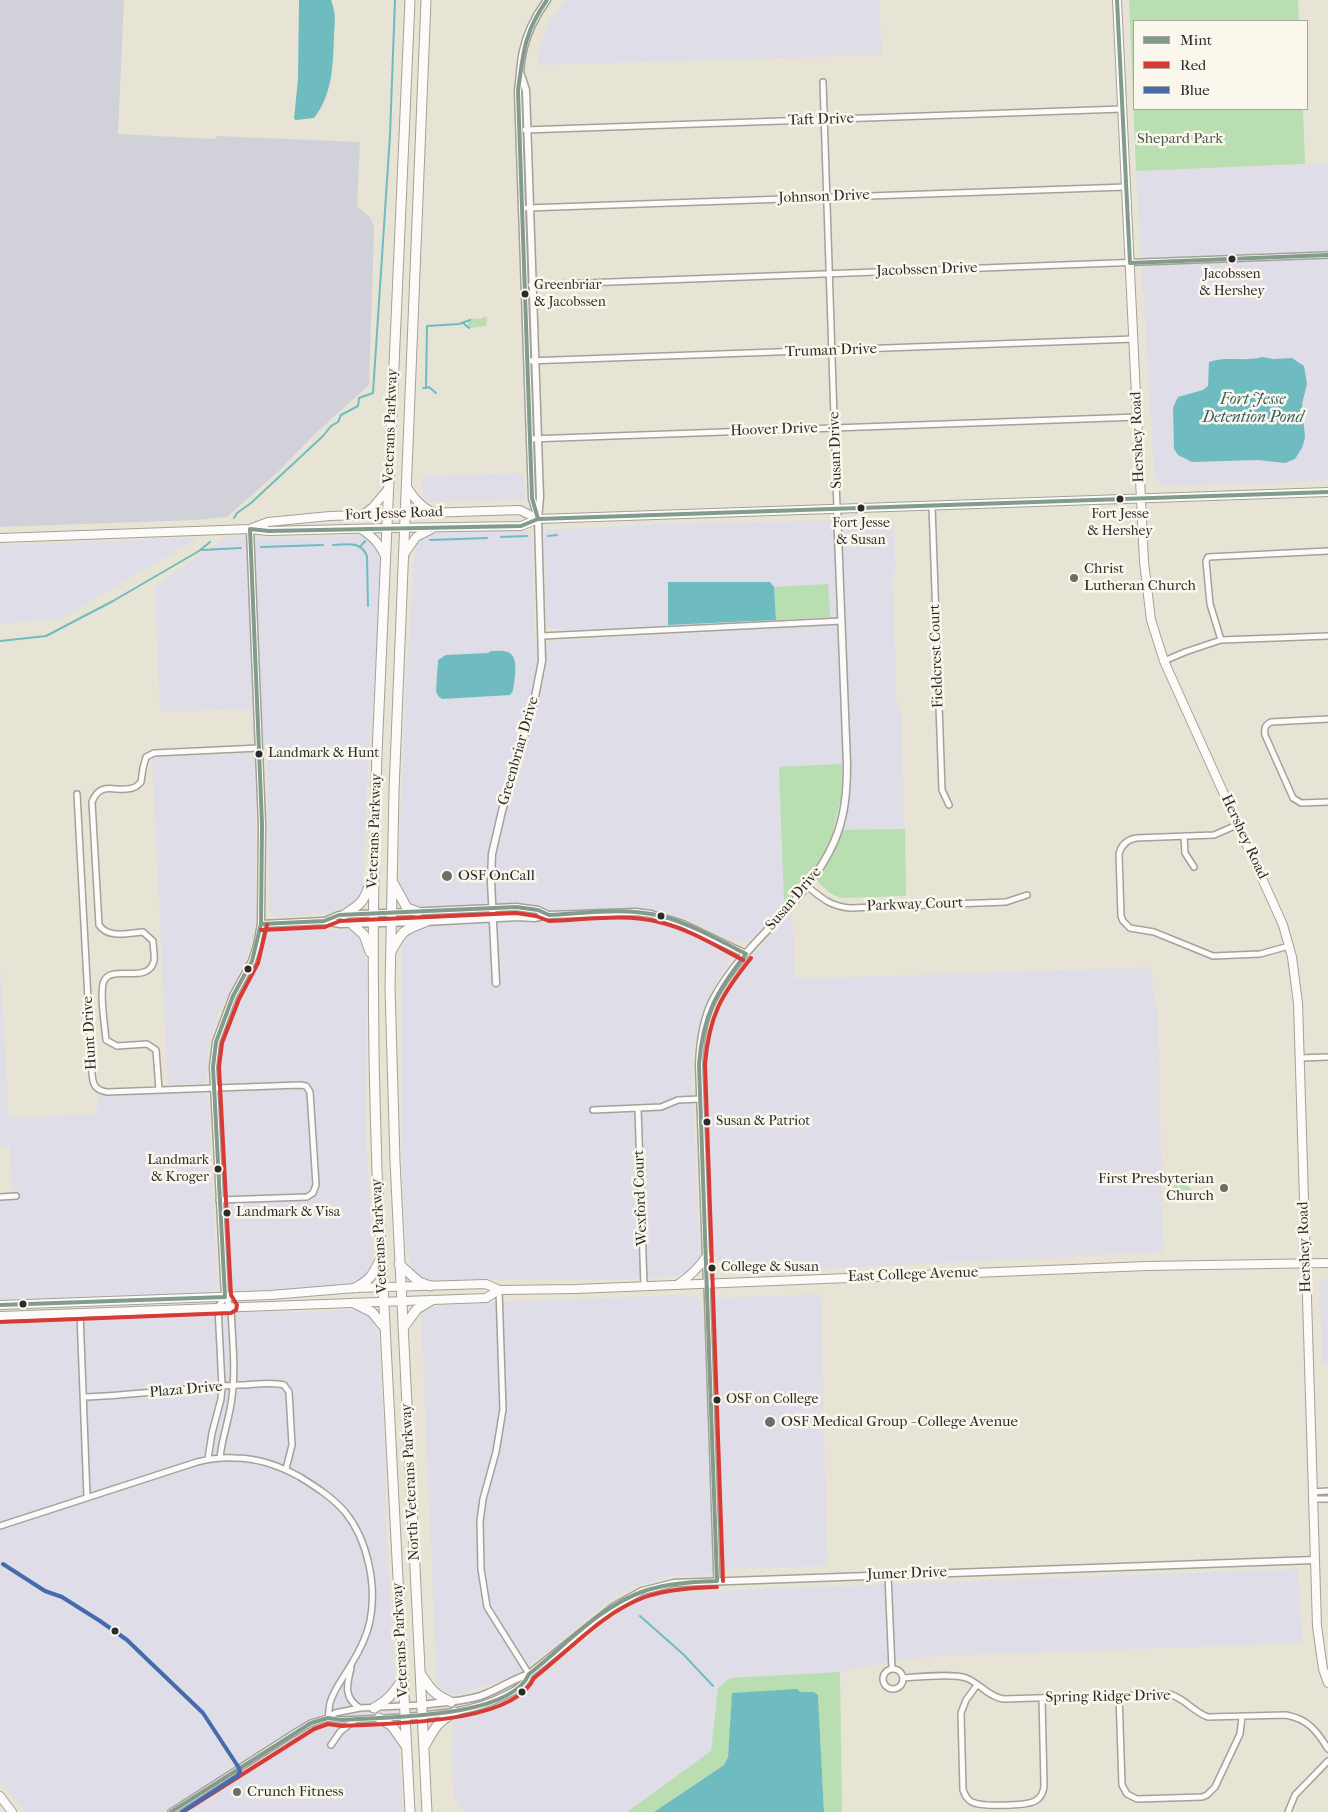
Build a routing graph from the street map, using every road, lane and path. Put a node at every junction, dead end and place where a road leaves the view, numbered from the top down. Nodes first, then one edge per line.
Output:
1 (410, 0) edge
2 (426, 0) edge
3 (547, 0) edge
4 (1117, 0) edge
5 (521, 75) junction
6 (822, 82) dead end
7 (1122, 109) junction
8 (824, 120) junction
9 (520, 130) junction
10 (527, 130) junction
11 (1126, 187) junction
12 (827, 197) junction
13 (522, 208) junction
14 (530, 208) junction
15 (1328, 255) edge
16 (1130, 263) junction
17 (830, 273) junction
18 (529, 285) junction
19 (1134, 339) junction
20 (832, 351) junction
21 (531, 361) junction
22 (1138, 417) junction
23 (835, 427) junction
24 (530, 438) junction
25 (538, 438) junction
26 (406, 486) junction
27 (389, 488) junction
28 (1328, 492) edge
29 (1141, 500) junction
30 (932, 506) junction
31 (837, 509) junction
32 (434, 513) junction
33 (388, 514) junction
34 (405, 514) junction
35 (363, 515) junction
36 (538, 519) junction
37 (359, 528) junction
38 (387, 528) junction
39 (405, 528) junction
40 (434, 528) junction
41 (250, 529) junction
42 (0, 538) edge
43 (1328, 551) edge
44 (386, 556) junction
45 (404, 556) junction
46 (842, 621) junction
47 (542, 636) junction
48 (1328, 636) edge
49 (1221, 640) junction
50 (1164, 661) junction
51 (1328, 719) edge
52 (259, 748) junction
53 (77, 794) dead end
54 (1328, 802) edge
55 (949, 805) dead end
56 (1237, 825) junction
57 (1184, 836) junction
58 (1194, 867) dead end
59 (373, 876) junction
60 (391, 879) junction
61 (808, 886) junction
62 (1028, 895) dead end
63 (492, 909) junction
64 (418, 912) junction
65 (390, 913) junction
66 (344, 915) junction
67 (549, 915) junction
68 (373, 918) junction
69 (493, 919) junction
70 (324, 921) junction
71 (425, 922) junction
72 (390, 923) junction
73 (261, 924) junction
74 (352, 924) junction
75 (1288, 946) junction
76 (746, 954) junction
77 (390, 955) junction
78 (373, 959) junction
79 (496, 983) dead end
80 (1328, 1057) edge
81 (1299, 1058) junction
82 (214, 1088) junction
83 (159, 1090) junction
84 (700, 1099) junction
85 (638, 1109) junction
86 (593, 1110) dead end
87 (16, 1196) dead end
88 (0, 1197) edge
89 (219, 1200) junction
90 (381, 1257) junction
91 (706, 1257) junction
92 (1328, 1263) edge
93 (400, 1264) junction
94 (1305, 1264) junction
95 (707, 1284) junction
96 (676, 1285) junction
97 (430, 1286) junction
98 (644, 1286) junction
99 (383, 1287) junction
100 (401, 1287) junction
101 (355, 1288) junction
102 (499, 1290) junction
103 (224, 1297) junction
104 (88, 1300) junction
105 (432, 1300) junction
106 (402, 1301) junction
107 (384, 1302) junction
108 (354, 1303) junction
109 (0, 1305) edge
110 (231, 1307) junction
111 (218, 1308) junction
112 (80, 1313) junction
113 (27, 1315) junction
114 (0, 1316) edge
115 (385, 1328) junction
116 (403, 1328) junction
117 (222, 1386) junction
118 (233, 1386) junction
119 (84, 1397) junction
120 (220, 1458) junction
121 (208, 1459) junction
122 (286, 1469) junction
123 (1328, 1491) edge
124 (1312, 1496) junction
125 (87, 1497) junction
126 (1328, 1499) edge
127 (0, 1526) edge
128 (1314, 1560) junction
129 (888, 1575) junction
130 (717, 1580) junction
131 (353, 1663) junction
132 (892, 1669) junction
133 (420, 1674) junction
134 (529, 1674) junction
135 (403, 1678) junction
136 (903, 1678) junction
137 (1328, 1683) edge
138 (977, 1685) junction
139 (1119, 1695) junction
140 (1042, 1698) junction
141 (451, 1702) junction
142 (422, 1705) junction
143 (404, 1706) junction
144 (360, 1708) junction
145 (374, 1708) junction
146 (455, 1712) junction
147 (422, 1715) junction
148 (405, 1717) junction
149 (1242, 1717) junction
150 (328, 1718) junction
151 (379, 1718) junction
152 (356, 1719) junction
153 (330, 1745) dead end
154 (406, 1746) junction
155 (424, 1748) junction
156 (1328, 1748) edge
157 (1328, 1762) edge
158 (0, 1796) edge
159 (12, 1812) edge
160 (171, 1812) edge
161 (410, 1812) edge
162 (427, 1812) edge
163 (1288, 1812) edge

1 - 27 highway, Veterans Parkway
2 - 26 highway, Veterans Parkway
3 - 5 street, Greenbriar Drive
4 - 7 main road, Hershey Road
5 - 9 street, Greenbriar Drive
5 - 10 street, Greenbriar Drive
6 - 8 street, Susan Drive
7 - 8 street, Taft Drive
7 - 11 main road, Hershey Road
8 - 10 street, Taft Drive
8 - 12 street, Susan Drive
9 - 10 street, Taft Drive
9 - 13 street, Greenbriar Drive
10 - 14 street, Greenbriar Drive
11 - 12 street, Johnson Drive
11 - 16 main road, Hershey Road
12 - 14 street, Johnson Drive
12 - 17 street, Susan Drive
13 - 14 street, Johnson Drive
13 - 18 street, Greenbriar Drive
14 - 18 street, Greenbriar Drive
15 - 16 street, Jacobssen Drive
16 - 17 street, Jacobssen Drive
16 - 19 main road, Hershey Road
17 - 18 street, Jacobssen Drive
17 - 20 street, Susan Drive
18 - 21 street, Greenbriar Drive
19 - 20 street, Truman Drive
19 - 22 main road, Hershey Road
20 - 21 street, Truman Drive
20 - 23 street, Susan Drive
21 - 24 street, Greenbriar Drive
21 - 25 street, Greenbriar Drive
22 - 23 street, Hoover Drive
22 - 29 main road, Hershey Road
23 - 25 street, Hoover Drive
23 - 31 street, Susan Drive
24 - 25 street, Hoover Drive
24 - 36 street, Greenbriar Drive
25 - 36 street, Greenbriar Drive
26 - 32 main road
26 - 34 highway, Veterans Parkway
27 - 33 highway, Veterans Parkway
27 - 35 main road
28 - 29 main road, Fort Jesse Road
29 - 30 main road, Fort Jesse Road
29 - 50 main road, Hershey Road
30 - 31 main road, Fort Jesse Road
30 - 55 street, Fieldcrest Court
31 - 36 main road, Fort Jesse Road
31 - 46 street, Susan Drive
32 - 34 main road, Fort Jesse Road
32 - 36 main road, Fort Jesse Road
33 - 34 main road, Fort Jesse Road
33 - 35 main road, Fort Jesse Road
33 - 38 highway, Veterans Parkway
34 - 39 highway, Veterans Parkway
35 - 41 main road, Fort Jesse Road
36 - 40 main road, Fort Jesse Road
36 - 47 street, Greenbriar Drive
37 - 38 main road, Fort Jesse Road
37 - 41 main road, Fort Jesse Road
37 - 44 main road
38 - 39 main road, Fort Jesse Road
38 - 44 highway, Veterans Parkway
39 - 40 main road, Fort Jesse Road
39 - 45 highway, Veterans Parkway
40 - 45 main road
41 - 42 main road, Fort Jesse Road
41 - 52 street
43 - 49 street
44 - 59 highway, Veterans Parkway
45 - 60 highway, Veterans Parkway
46 - 47 street
46 - 61 street, Susan Drive
47 - 63 street, Greenbriar Drive
48 - 49 street
49 - 50 street
50 - 56 main road, Hershey Road
51 - 54 street
52 - 73 street
52 - 83 street
53 - 83 street, Hunt Drive
56 - 57 street
56 - 75 main road, Hershey Road
57 - 58 street
57 - 75 street
59 - 66 highway
59 - 68 highway, Veterans Parkway
60 - 64 highway
60 - 65 highway, Veterans Parkway
61 - 62 street, Parkway Court
61 - 76 street, Susan Drive
63 - 64 street
63 - 67 street
63 - 69 street, Greenbriar Drive
64 - 65 street
65 - 68 street
65 - 72 highway, Veterans Parkway
66 - 68 street
66 - 70 street
67 - 69 street
67 - 76 street
68 - 72 street
68 - 74 street
68 - 78 highway, Veterans Parkway
69 - 71 street
69 - 79 street, Greenbriar Drive
70 - 73 street
70 - 74 street
71 - 72 street
71 - 77 highway
72 - 77 highway, Veterans Parkway
73 - 82 street
74 - 78 highway
75 - 81 main road, Hershey Road
76 - 84 street, Susan Drive
77 - 93 highway, Veterans Parkway
78 - 90 highway, Veterans Parkway
80 - 81 street
81 - 94 main road, Hershey Road
82 - 83 street, Hunt Drive
82 - 89 street
82 - 89 street, Hunt Drive
84 - 85 street
84 - 91 street, Susan Drive
85 - 86 street
85 - 98 street, Wexford Court
87 - 88 street
89 - 103 street
90 - 99 highway, Veterans Parkway
90 - 101 highway
91 - 95 street, Susan Drive
91 - 96 main road
92 - 94 main road, East College Avenue
93 - 97 highway
93 - 100 highway, Veterans Parkway
94 - 95 main road, East College Avenue
94 - 124 main road, Hershey Road
95 - 96 main road, East College Avenue
95 - 130 street, Susan Drive
96 - 98 main road, East College Avenue
97 - 100 main road, East College Avenue
97 - 102 main road, East College Avenue
98 - 102 main road, East College Avenue
99 - 100 main road, East College Avenue
99 - 101 main road, East College Avenue
99 - 107 highway, Veterans Parkway
100 - 106 highway, Veterans Parkway
101 - 103 main road, East College Avenue
102 - 105 main road, East College Avenue
102 - 134 street
103 - 104 main road, East College Avenue
103 - 110 street
103 - 111 street
104 - 109 main road, East College Avenue
104 - 113 main road
105 - 106 main road, East College Avenue
105 - 116 highway
106 - 107 main road, East College Avenue
106 - 116 highway, North Veterans Parkway
107 - 108 main road, East College Avenue
107 - 115 highway, Veterans Parkway
108 - 110 main road, East College Avenue
108 - 115 highway
110 - 111 main road, East College Avenue
110 - 118 street
111 - 112 main road, East College Avenue
111 - 117 street
112 - 113 main road, East College Avenue
112 - 119 street
113 - 114 main road, East College Avenue
115 - 135 highway, Veterans Parkway
116 - 133 highway, North Veterans Parkway
117 - 118 street, Plaza Drive
117 - 119 street, Plaza Drive
117 - 121 street
118 - 120 street
118 - 122 street, Plaza Drive
119 - 125 street
120 - 121 street
120 - 122 street
121 - 125 street
122 - 131 street
123 - 124 street
124 - 126 street
124 - 128 main road, Hershey Road
125 - 127 street
128 - 129 street, Jumer Drive
128 - 137 main road, Hershey Road
129 - 130 street, Jumer Drive
129 - 132 street
130 - 134 street, Jumer Drive
131 - 144 street
131 - 150 street
132 - 136 street
132 - 136 street
133 - 141 highway
133 - 142 highway, North Veterans Parkway
134 - 141 street, Jumer Drive
134 - 146 street, Jumer Drive
135 - 143 highway, Veterans Parkway
135 - 145 highway
136 - 138 street, Spring Ridge Drive
138 - 140 street, Spring Ridge Drive
138 - 140 street
139 - 140 street, Spring Ridge Drive
139 - 149 street, Spring Ridge Drive
139 - 149 street
141 - 142 street, Jumer Drive
142 - 143 street
142 - 147 highway, North Veterans Parkway
143 - 145 street
143 - 148 highway, Veterans Parkway
144 - 145 street
144 - 150 street
146 - 147 street, Jumer Drive
146 - 155 highway
147 - 148 street, Jumer Drive
147 - 155 highway, North Veterans Parkway
148 - 151 street
148 - 154 highway, Veterans Parkway
149 - 156 street, Spring Ridge Drive
150 - 152 street
150 - 160 street
151 - 152 street
151 - 154 highway
152 - 153 street
154 - 161 highway, Veterans Parkway
155 - 162 highway, North Veterans Parkway
157 - 163 street
158 - 159 main road

